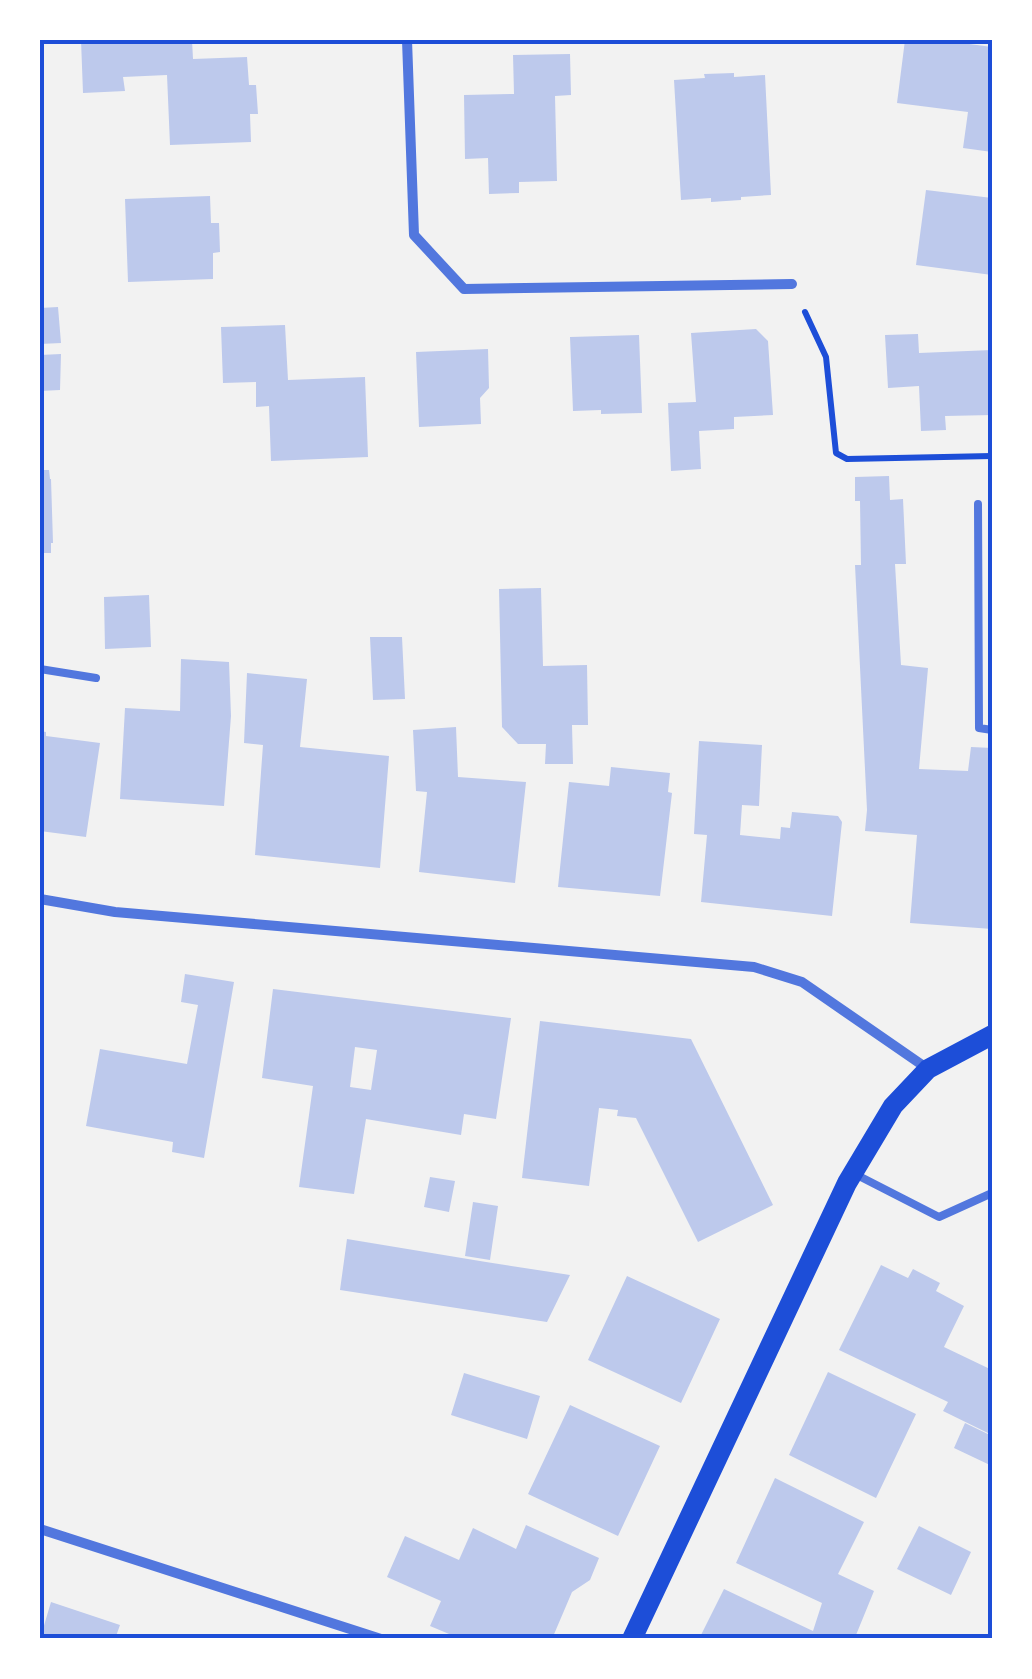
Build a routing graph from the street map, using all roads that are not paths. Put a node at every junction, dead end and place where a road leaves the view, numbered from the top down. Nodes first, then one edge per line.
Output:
1 (407, 40) edge
2 (792, 284) road end
3 (978, 504) dead end
4 (40, 669) edge
5 (96, 678) dead end
6 (992, 730) edge
7 (40, 900) edge
8 (992, 1035) edge
9 (928, 1069) junction
10 (853, 1173) junction
11 (992, 1193) edge
12 (40, 1529) edge
13 (381, 1639) edge
14 (632, 1639) edge

1 - 2 street
3 - 6 lane
4 - 5 lane
7 - 9 street
8 - 9 main road
9 - 10 main road
10 - 11 lane
10 - 14 main road
12 - 13 street

